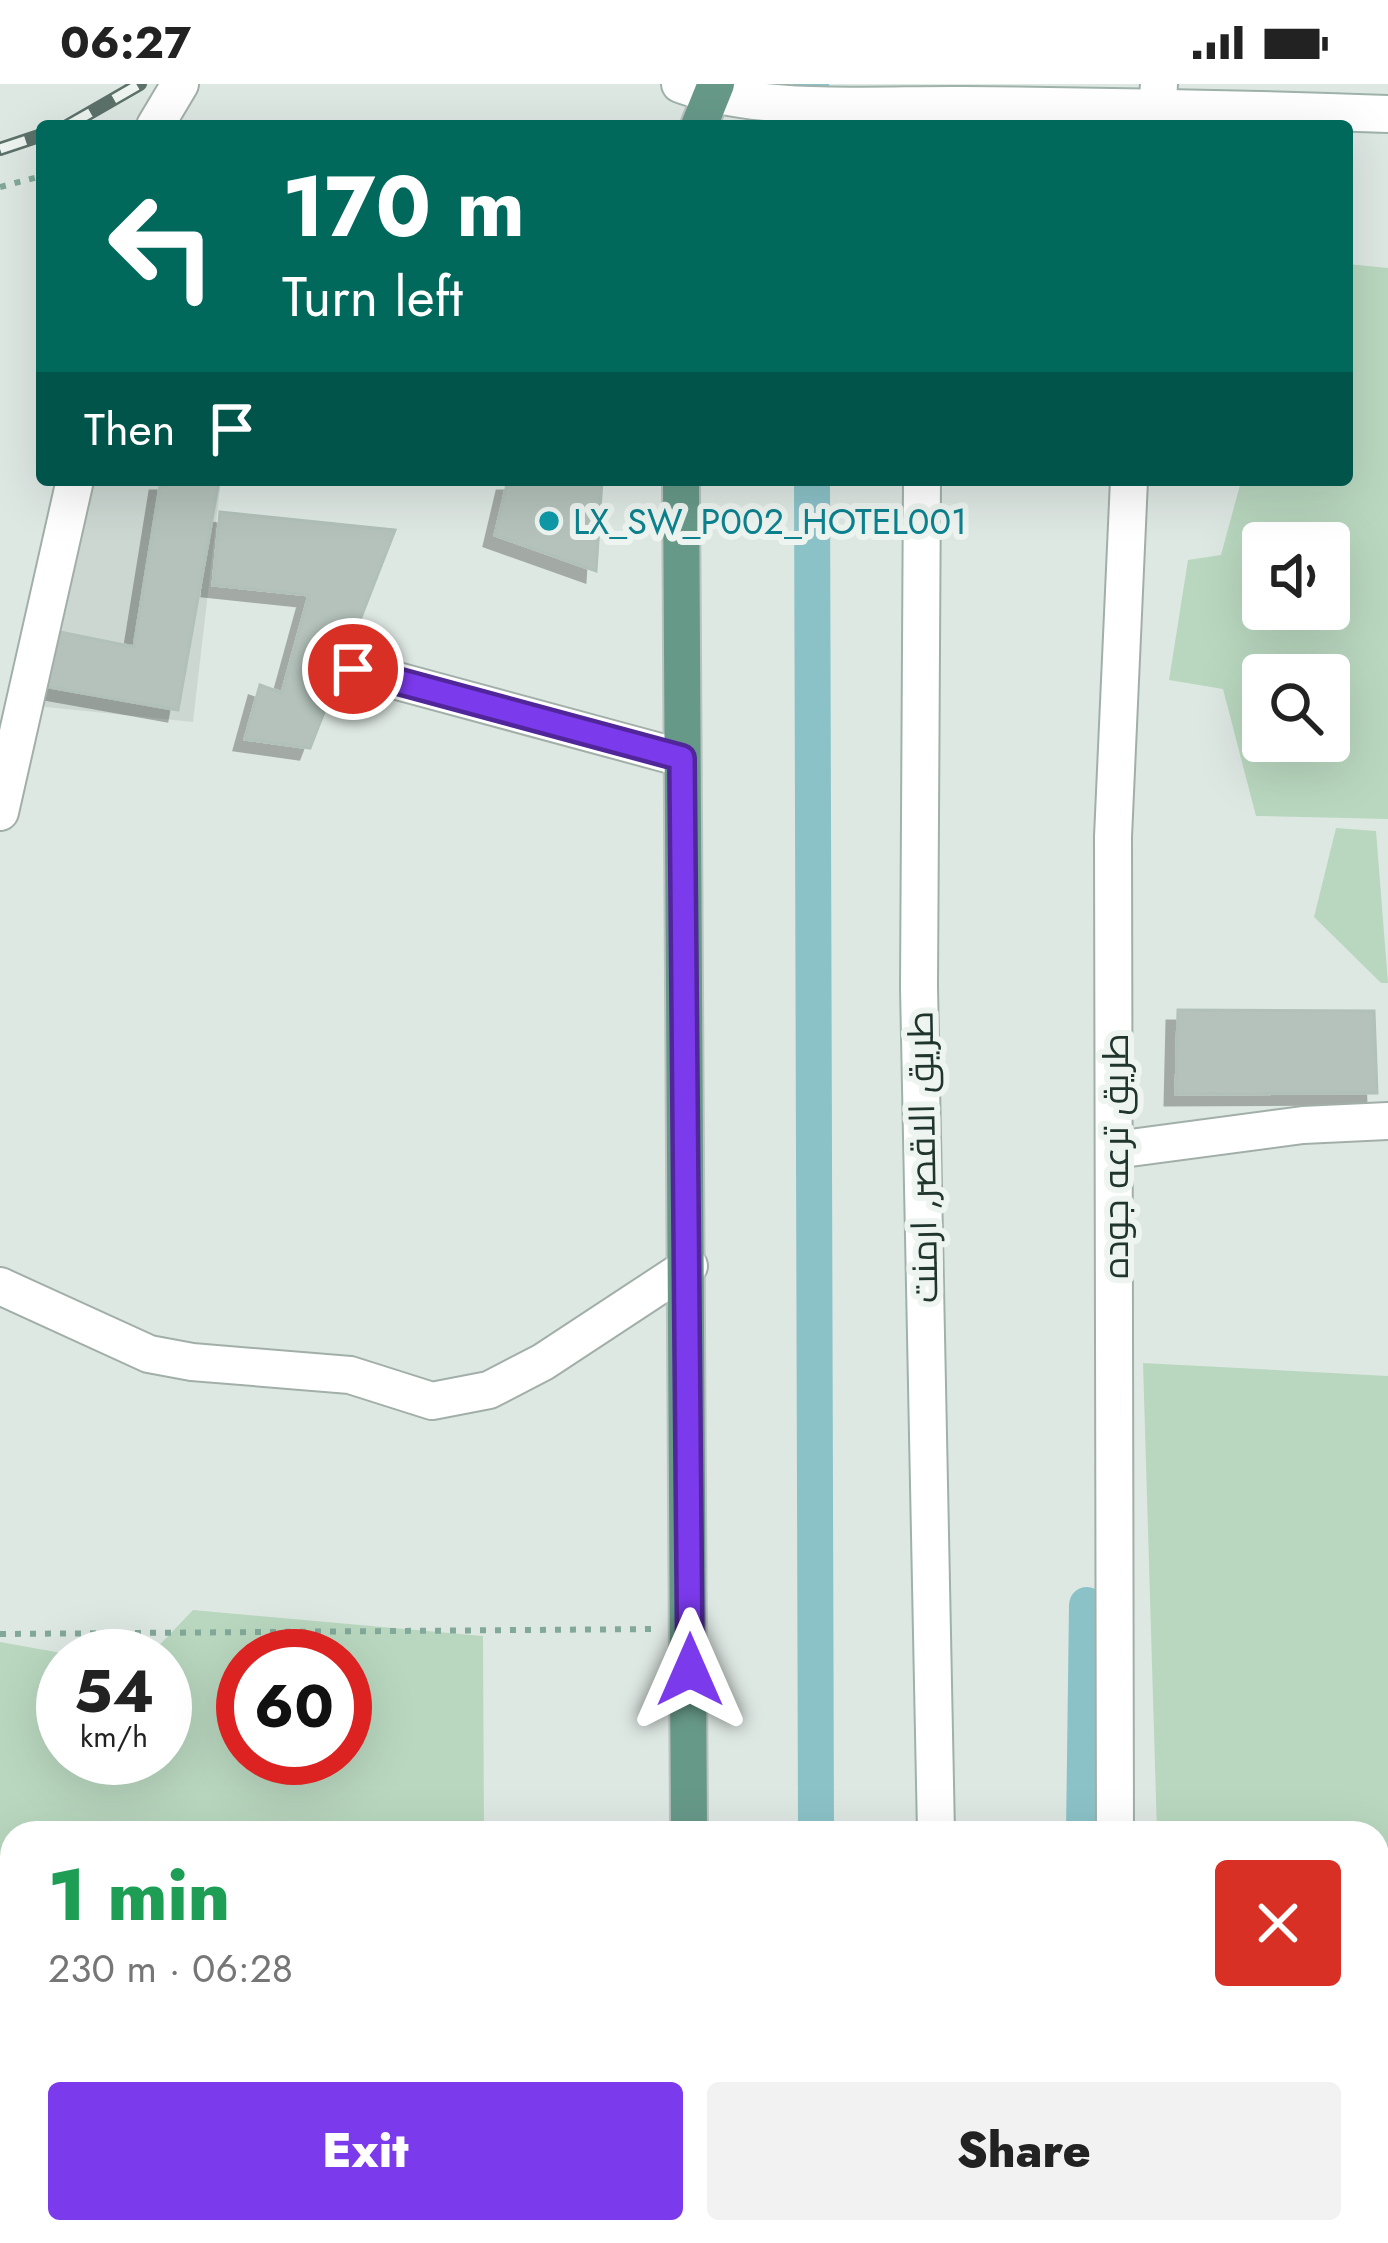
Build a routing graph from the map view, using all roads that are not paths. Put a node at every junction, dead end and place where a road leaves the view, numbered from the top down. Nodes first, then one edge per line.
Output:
1 (180, 84) edge
2 (696, 86) edge
3 (929, 105) edge
4 (1157, 105) edge
5 (1388, 114) edge
6 (159, 120) edge
7 (699, 120) edge
8 (74, 486) edge
9 (681, 486) edge
10 (922, 486) edge
11 (1129, 486) edge
12 (353, 669) dead end
13 (682, 758) junction
14 (0, 812) edge
15 (1388, 1121) edge
16 (1115, 1150) junction
17 (689, 1266) junction
18 (0, 1286) edge
19 (689, 1821) edge
20 (936, 1821) edge
21 (1115, 1821) edge

1 - 6 street
2 - 3 street
2 - 7 main road
3 - 4 street
4 - 5 street
8 - 14 street
9 - 13 main road
10 - 20 street, طريق الاقصر, ارمنت
11 - 16 street, طريق ترعه جوده
12 - 13 street
13 - 17 main road
15 - 16 street
16 - 21 street, طريق ترعه جوده
17 - 18 street
17 - 19 main road

